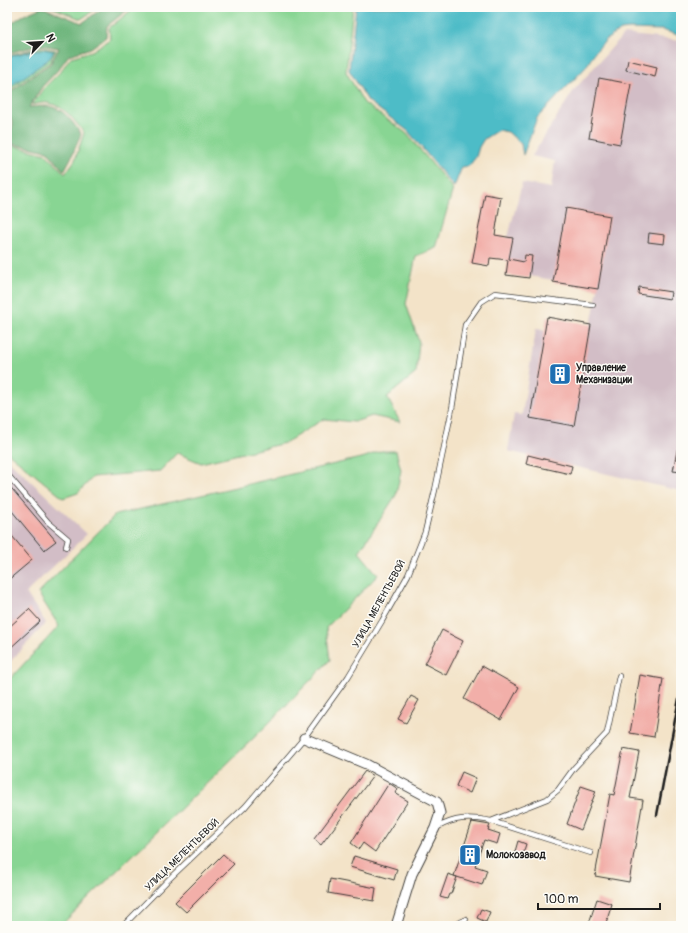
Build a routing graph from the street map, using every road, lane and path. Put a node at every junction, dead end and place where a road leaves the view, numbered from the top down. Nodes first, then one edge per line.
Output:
1 (593, 305) dead end
2 (7, 474) edge
3 (66, 547) dead end
4 (619, 676) dead end
5 (304, 738) junction
6 (491, 820) junction
7 (435, 828) junction
8 (591, 853) dead end
9 (466, 919) dead end
10 (123, 926) edge
11 (396, 926) edge
12 (454, 926) edge

1 - 5 lane, УЛИЦА МЕЛЕНТЬЕВОЙ
2 - 3 lane
4 - 6 lane
5 - 7 street
5 - 10 lane, УЛИЦА МЕЛЕНТЬЕВОЙ
6 - 7 lane
6 - 8 lane
7 - 11 street
9 - 12 lane

